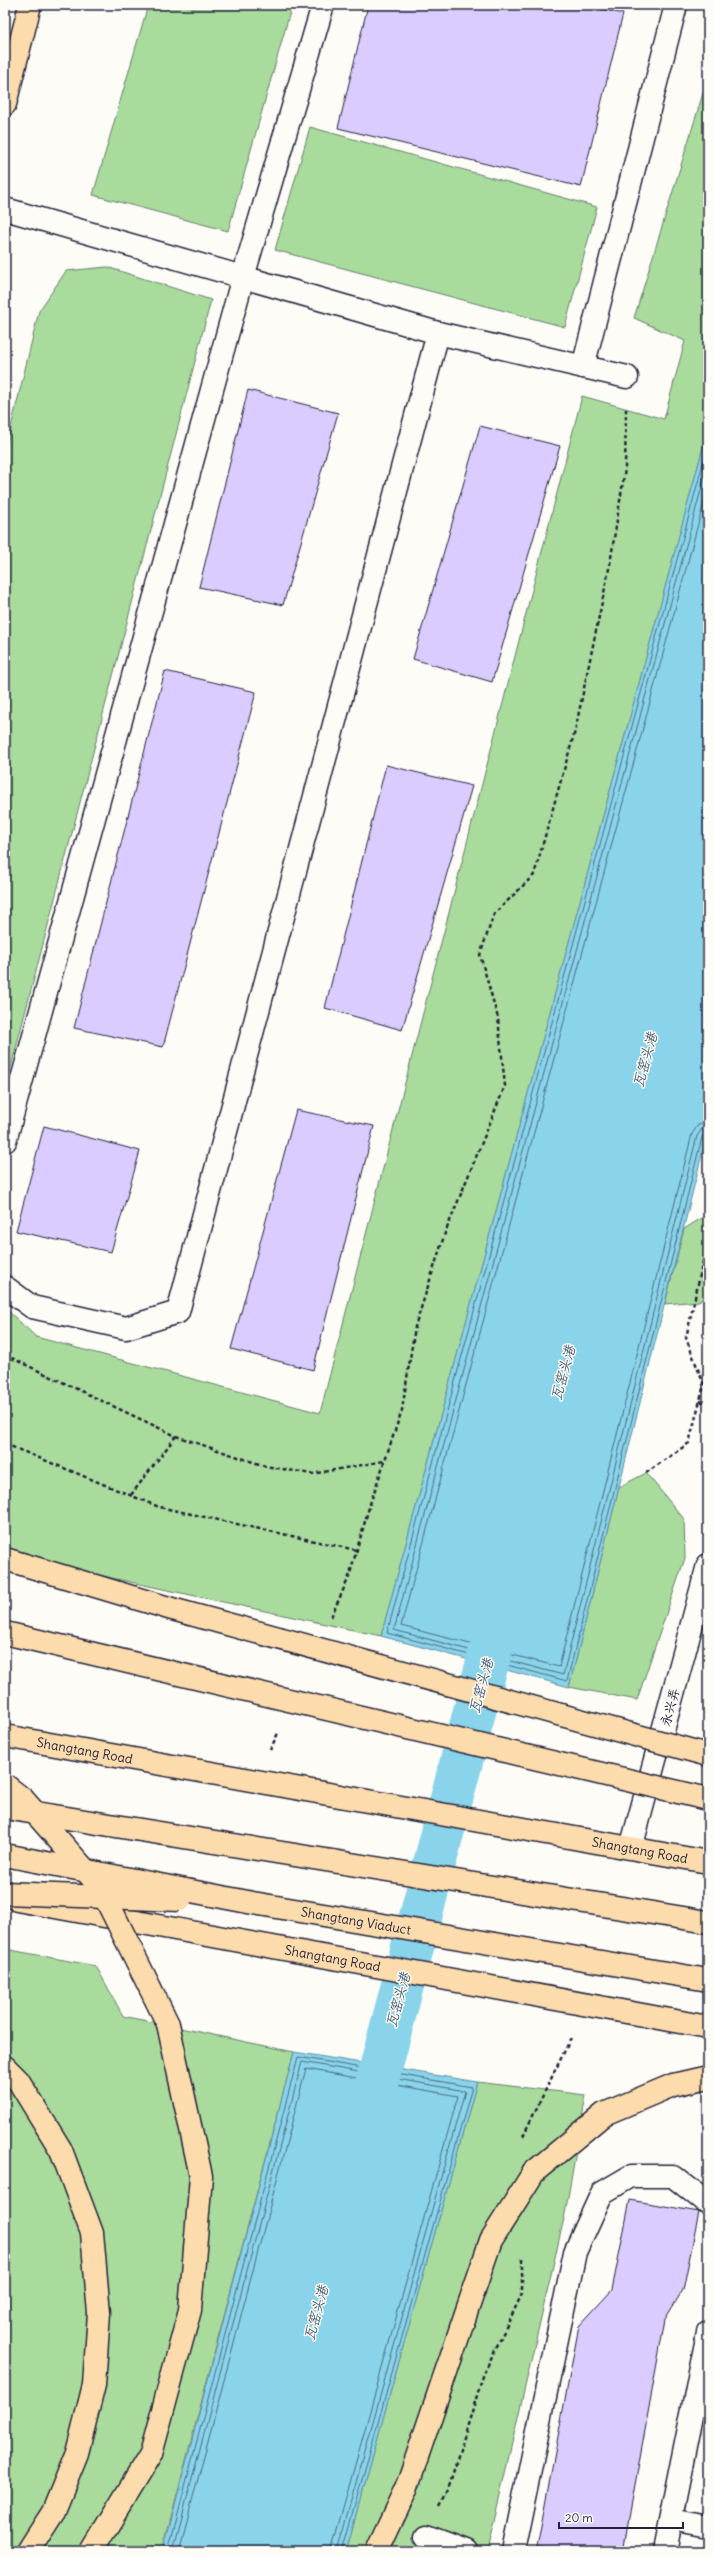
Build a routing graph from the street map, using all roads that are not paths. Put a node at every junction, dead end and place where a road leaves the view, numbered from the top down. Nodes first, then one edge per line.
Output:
1 (30, 5) edge
2 (323, 5) edge
3 (676, 5) edge
4 (5, 104) edge
5 (5, 209) edge
6 (243, 277) junction
7 (438, 333) junction
8 (583, 366) junction
9 (627, 376) road end
10 (5, 1141) edge
11 (5, 1287) edge
12 (5, 1559) edge
13 (708, 1565) edge
14 (5, 1633) edge
15 (5, 1736) edge
16 (708, 1755) edge
17 (5, 1785) edge
18 (708, 1799) edge
19 (5, 1808) edge
20 (631, 1848) junction
21 (5, 1855) edge
22 (708, 1862) edge
23 (5, 1893) edge
24 (5, 1898) edge
25 (253, 1903) junction
26 (708, 1922) edge
27 (708, 1980) edge
28 (708, 2026) edge
29 (5, 2067) edge
30 (708, 2078) edge
31 (708, 2204) edge
32 (708, 2333) edge
33 (671, 2519) junction
34 (708, 2526) edge
35 (425, 2536) dead end
36 (28, 2551) edge
37 (92, 2551) edge
38 (377, 2551) edge
39 (465, 2551) edge
40 (513, 2551) edge
41 (664, 2551) edge

1 - 4 main road
2 - 6 street
3 - 8 street
5 - 6 street
6 - 7 street
6 - 10 street
7 - 8 street
7 - 11 street
8 - 9 street
12 - 16 main road, bridge
13 - 20 street, 永兴弄
14 - 18 main road, bridge
15 - 20 main road, Shangtang Road
17 - 37 main road, bridge
19 - 26 main road, bridge
20 - 22 main road, Shangtang Road
21 - 25 main road, Shangtang Viaduct, bridge
23 - 25 main road, bridge
24 - 28 main road, Shangtang Road
25 - 27 main road, Shangtang Viaduct, bridge
29 - 36 main road
30 - 38 main road, bridge
31 - 40 street
32 - 33 street
33 - 34 street
33 - 41 street
35 - 39 street

